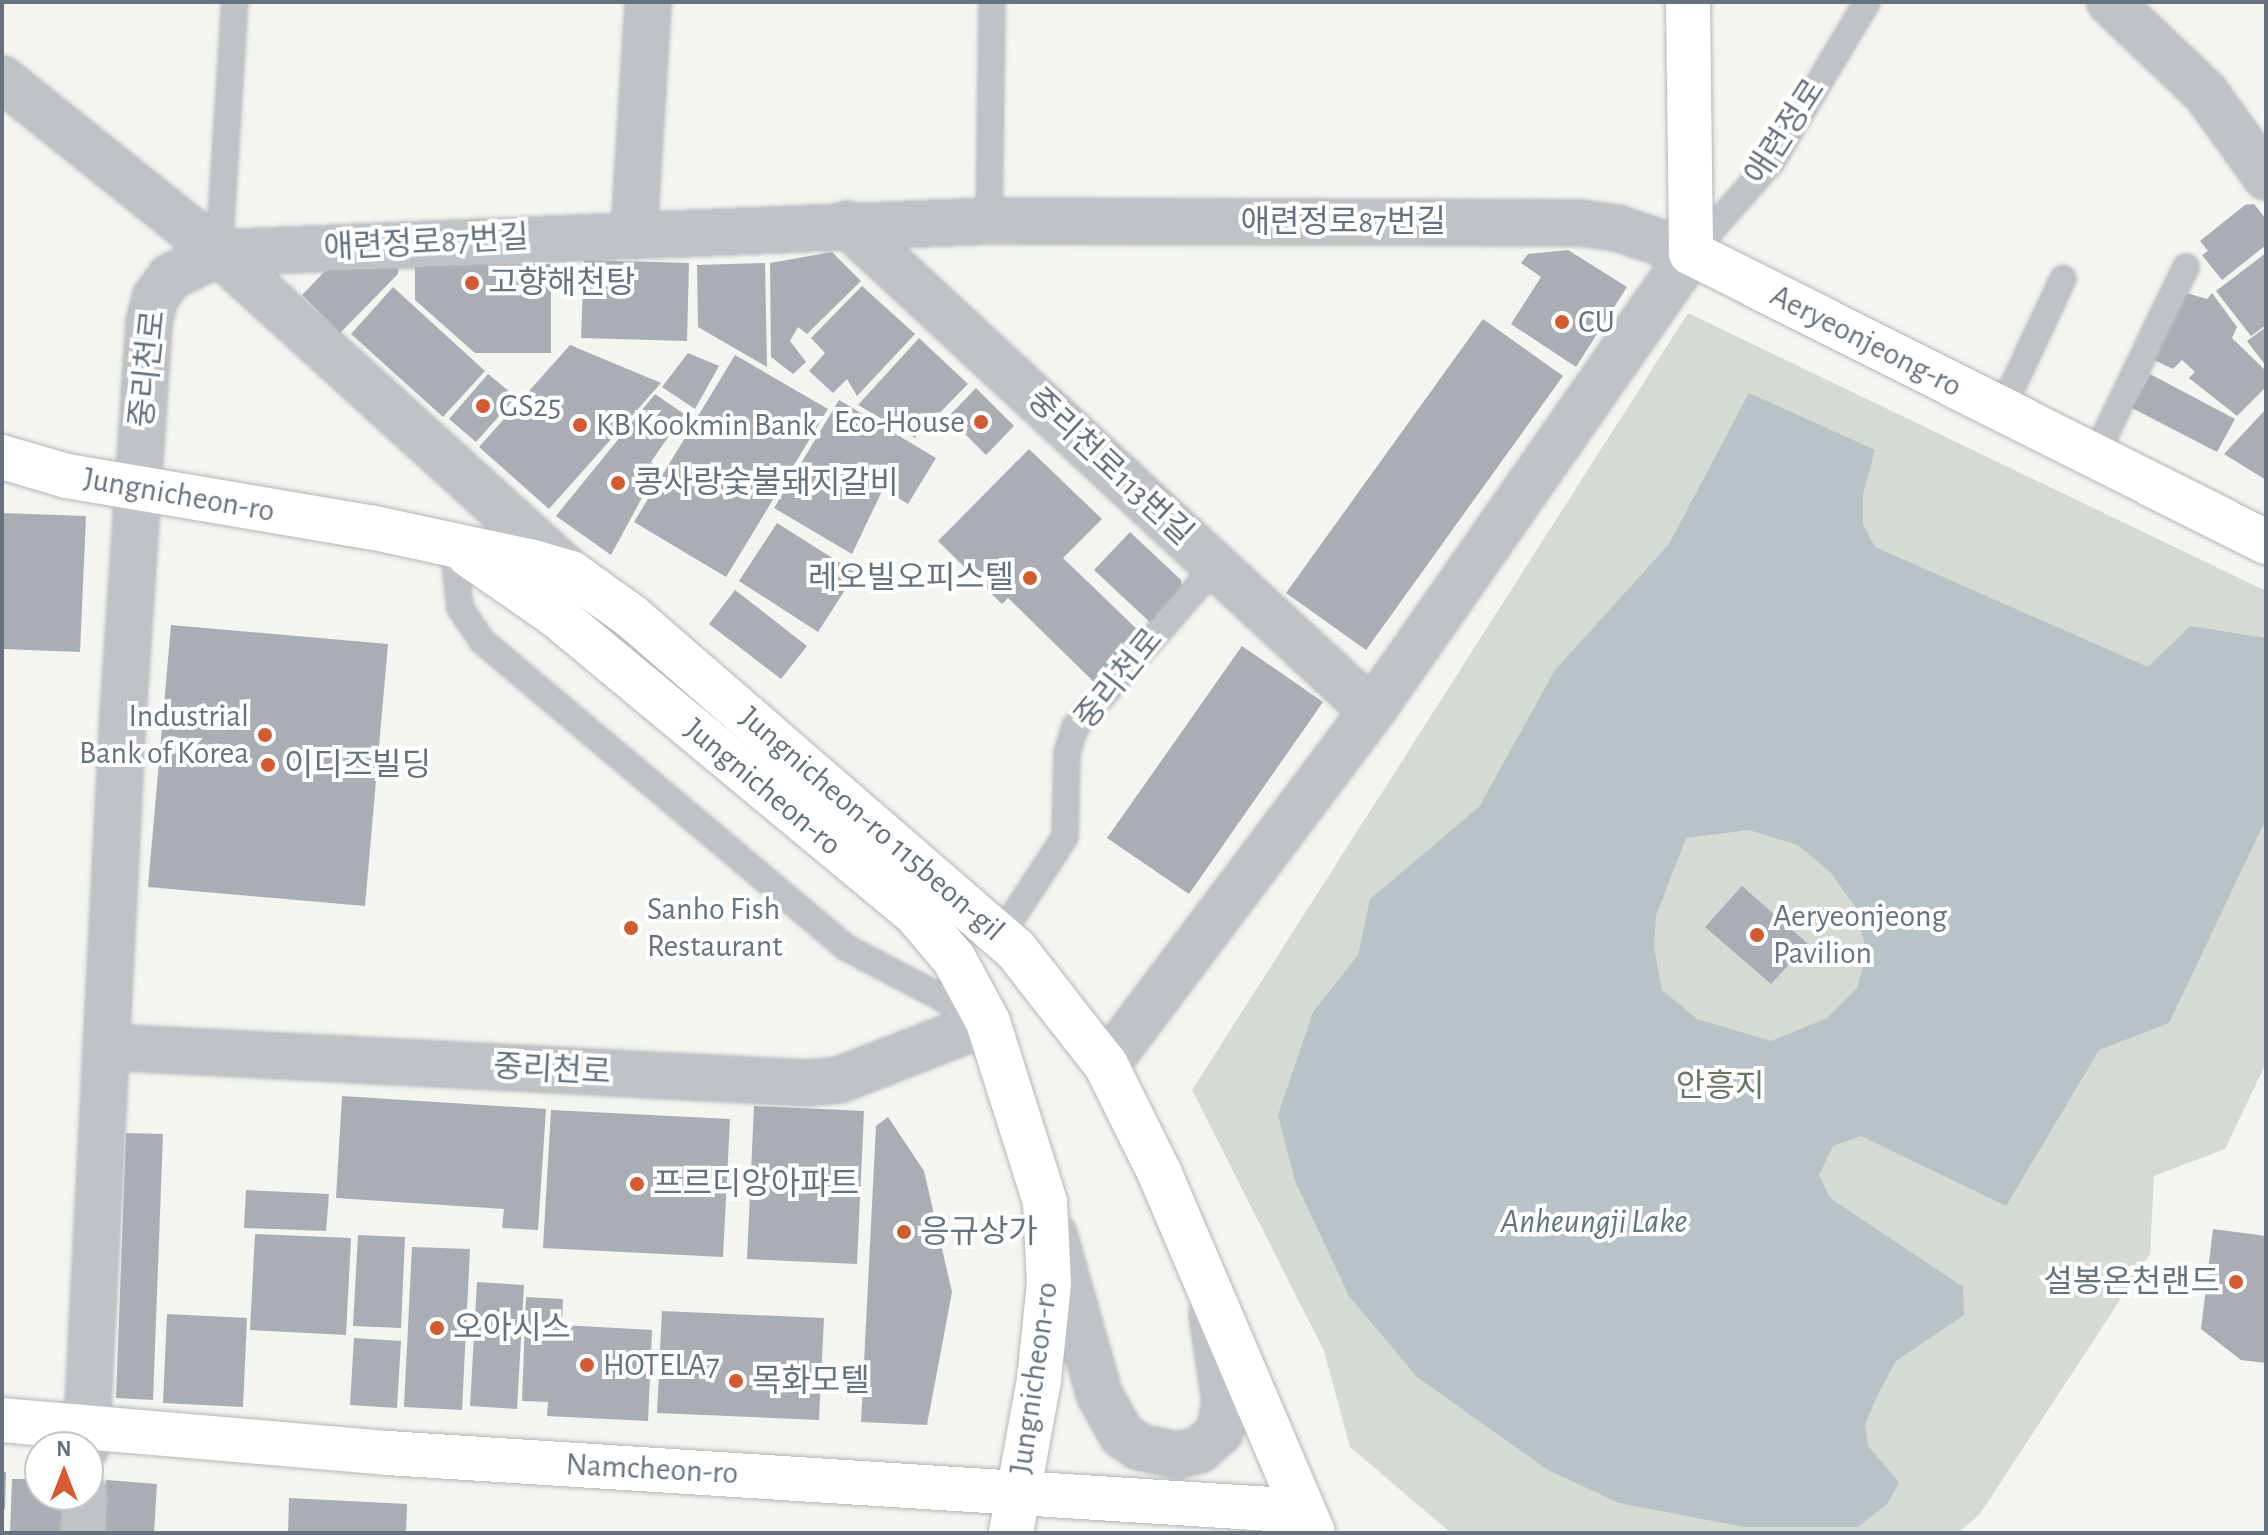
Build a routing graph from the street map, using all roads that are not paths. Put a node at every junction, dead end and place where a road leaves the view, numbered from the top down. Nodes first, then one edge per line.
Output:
1 (235, 2) edge
2 (648, 2) edge
3 (992, 2) edge
4 (1688, 2) edge
5 (1867, 2) edge
6 (2110, 2) edge
7 (2, 79) edge
8 (2266, 177) edge
9 (989, 221) junction
10 (847, 224) junction
11 (634, 233) junction
12 (219, 253) junction
13 (1691, 253) junction
14 (2186, 267) dead end
15 (2063, 279) dead end
16 (2002, 409) junction
17 (2095, 456) junction
18 (2, 457) edge
19 (137, 487) junction
20 (2266, 542) edge
21 (453, 545) junction
22 (1216, 566) junction
23 (571, 573) junction
24 (1372, 711) junction
25 (1001, 935) junction
26 (988, 1022) junction
27 (106, 1047) junction
28 (1106, 1065) junction
29 (1045, 1202) junction
30 (1209, 1298) junction
31 (2, 1420) edge
32 (51, 1431) edge
33 (86, 1431) edge
34 (104, 1440) edge
35 (1018, 1491) junction
36 (84, 1511) edge
37 (1307, 1522) edge
38 (83, 1533) edge
39 (1011, 1533) edge

1 - 12 lane
2 - 11 street
3 - 9 lane
4 - 13 street
5 - 13 lane, 애련정로
6 - 8 street
7 - 12 street
9 - 10 street, 애련정로87번길
9 - 13 street, 애련정로87번길
10 - 11 street, 애련정로87번길
10 - 22 street, 중리천로113번길
11 - 12 street, 애련정로87번길
12 - 19 street, 중리천로
12 - 23 street
13 - 16 street, Aeryeonjeong-ro
13 - 24 street
14 - 17 lane
15 - 16 lane
16 - 17 street, Aeryeonjeong-ro
17 - 20 street, Aeryeonjeong-ro
18 - 19 street, Jungnicheon-ro
19 - 21 street, Jungnicheon-ro
19 - 27 street, 중리천로
21 - 23 street, Jungnicheon-ro 115beon-gil
21 - 26 street, Jungnicheon-ro
21 - 26 lane
22 - 24 street, 중리천로113번길
22 - 25 lane, 중리천로
23 - 25 street, Jungnicheon-ro 115beon-gil
24 - 28 street
25 - 28 street, Jungnicheon-ro 115beon-gil
26 - 27 street, 중리천로
26 - 29 street, Jungnicheon-ro
27 - 33 street, 중리천로
28 - 30 street, Jungnicheon-ro 115beon-gil
29 - 30 street
29 - 35 street, Jungnicheon-ro
30 - 37 street, Jungnicheon-ro 115beon-gil
31 - 32 street, Namcheon-ro
34 - 35 street, Namcheon-ro
35 - 37 street, Namcheon-ro
35 - 39 street, Jungnicheon-ro
36 - 38 street

